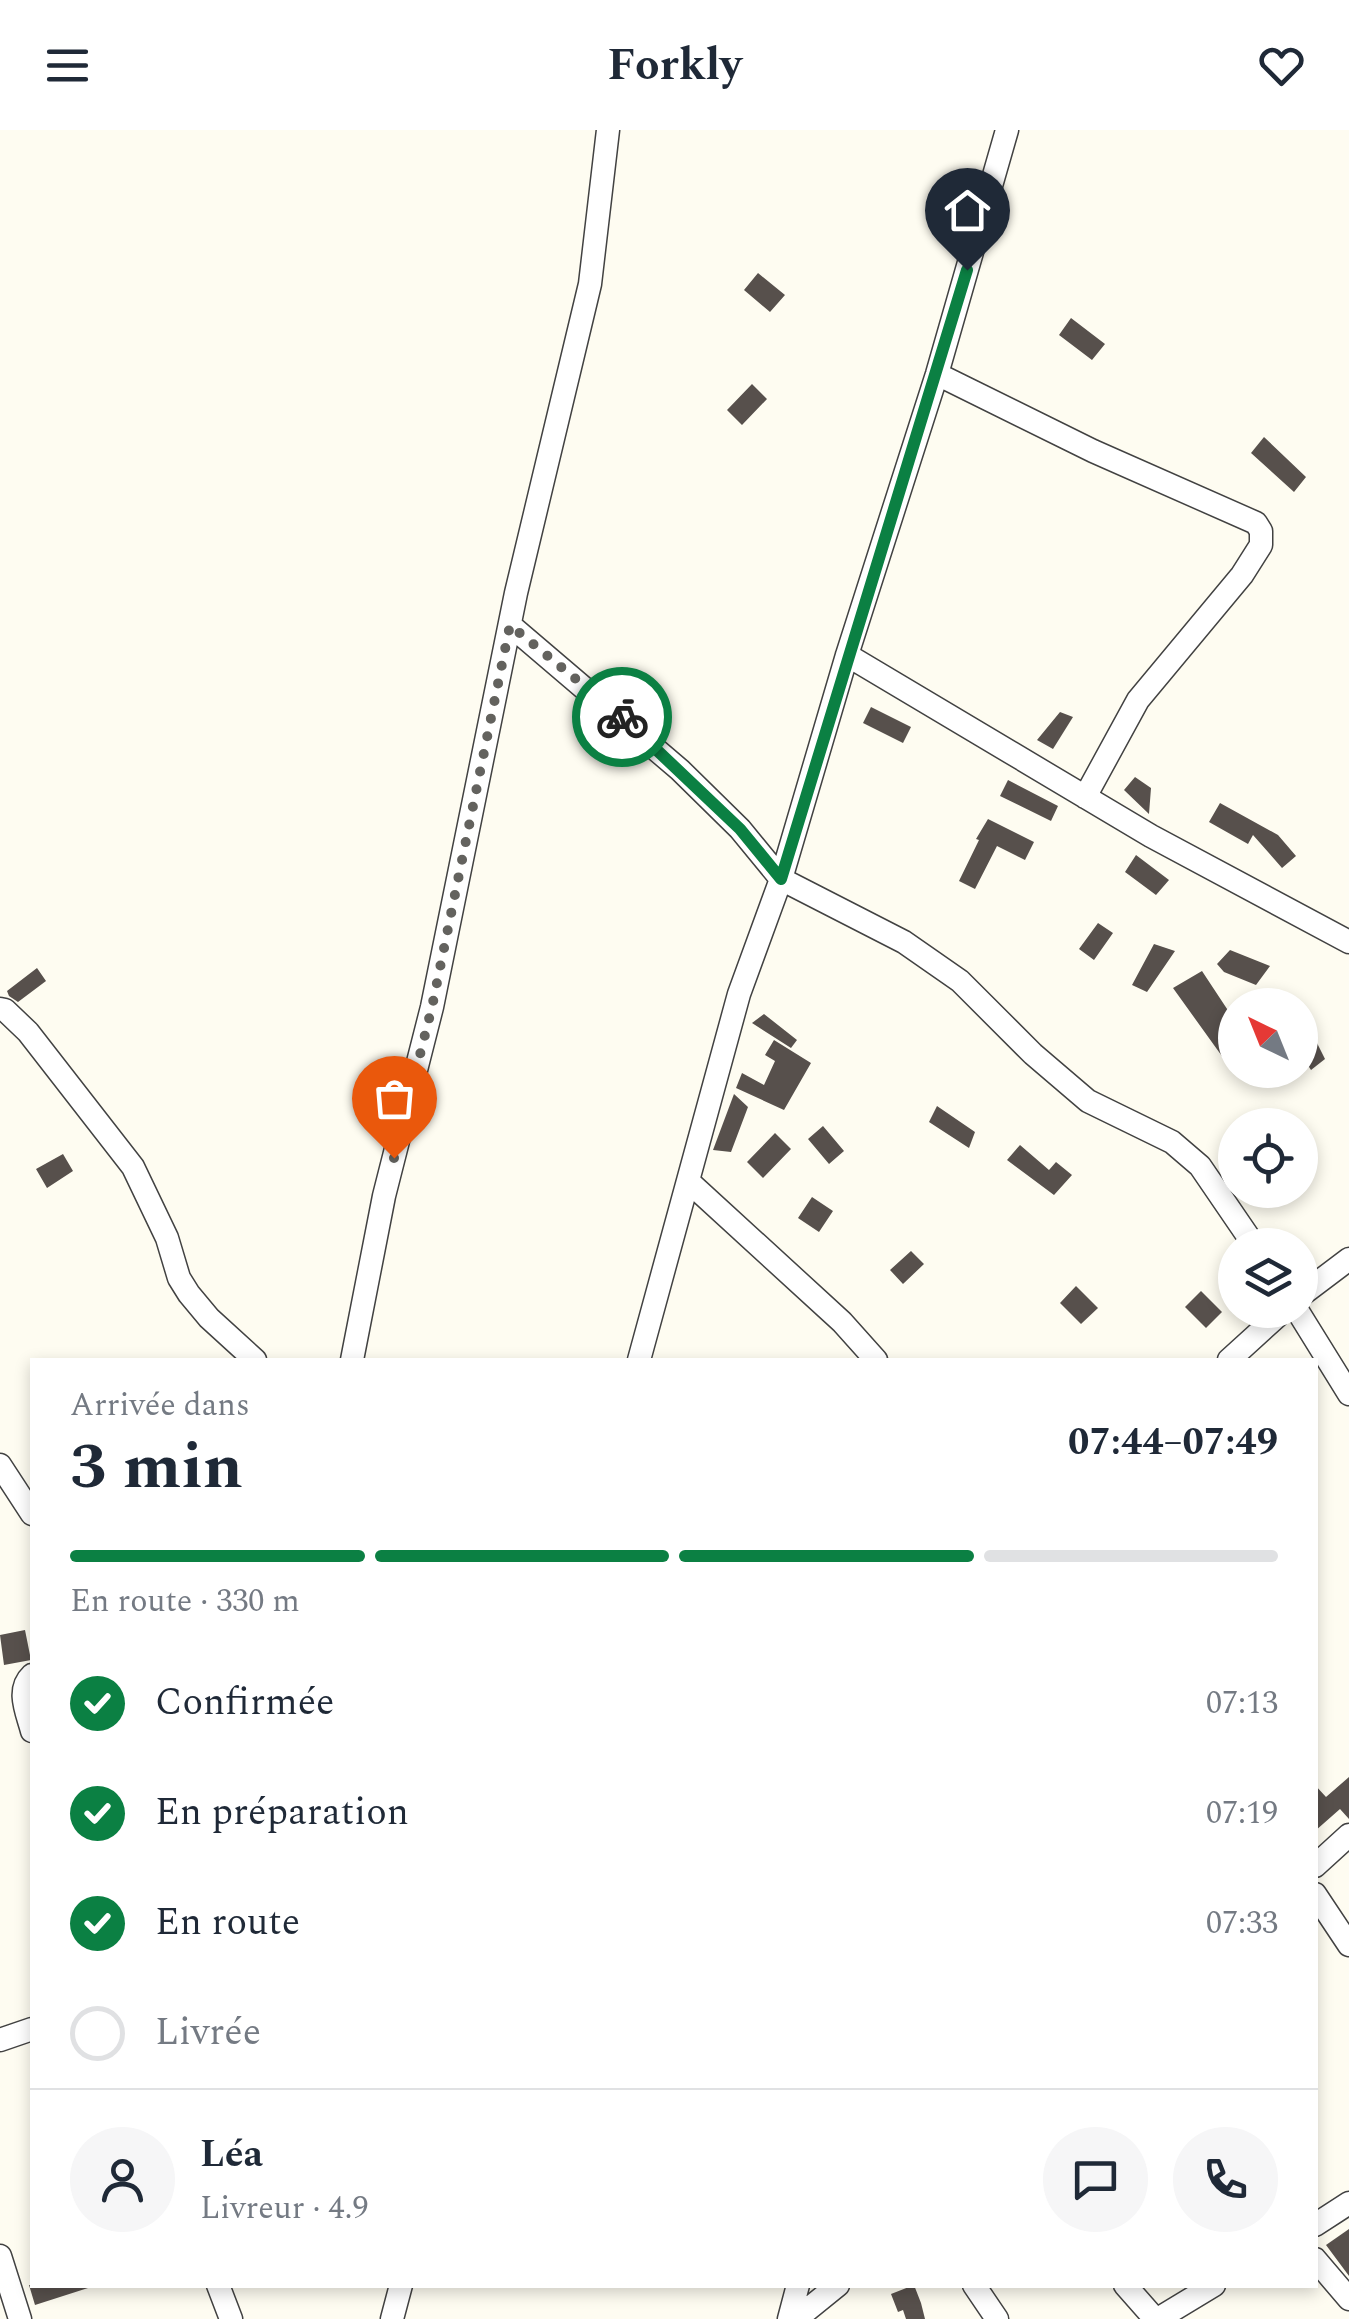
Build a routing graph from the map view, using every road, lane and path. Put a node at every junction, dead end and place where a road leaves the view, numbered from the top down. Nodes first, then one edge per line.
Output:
1 (608, 130) edge
2 (1008, 130) edge
3 (937, 374) junction
4 (510, 625) junction
5 (847, 655) junction
6 (1085, 797) junction
7 (781, 879) junction
8 (1349, 942) edge
9 (0, 1009) edge
10 (688, 1180) junction
11 (1242, 1228) edge
12 (1349, 1260) edge
13 (1318, 1283) edge
14 (1264, 1328) edge
15 (1308, 1328) edge
16 (253, 1358) edge
17 (352, 1358) edge
18 (640, 1358) edge
19 (874, 1358) edge
20 (1231, 1358) edge
21 (1349, 1394) edge
22 (0, 1465) edge
23 (30, 1511) edge
24 (30, 1677) edge
25 (30, 1723) edge
26 (1349, 1836) edge
27 (1318, 1863) edge
28 (1318, 1898) edge
29 (1349, 1945) edge
30 (30, 2030) edge
31 (0, 2040) edge
32 (1349, 2203) edge
33 (1318, 2222) edge
34 (0, 2256) edge
35 (1318, 2263) edge
36 (219, 2288) edge
37 (400, 2288) edge
38 (798, 2288) edge
39 (834, 2288) edge
40 (976, 2288) edge
41 (1129, 2288) edge
42 (1210, 2288) edge
43 (1349, 2299) edge
44 (1169, 2316) edge
45 (20, 2319) edge
46 (231, 2319) edge
47 (392, 2319) edge
48 (793, 2319) edge
49 (997, 2319) edge

1 - 4 street
2 - 3 street
3 - 5 street
3 - 6 street
4 - 7 street
4 - 17 street
5 - 6 street
5 - 7 street
6 - 8 street
7 - 10 street
7 - 11 street
9 - 16 street
10 - 18 street
10 - 19 street
12 - 13 street
14 - 20 street
15 - 21 street
22 - 23 street
24 - 25 street
26 - 27 street
28 - 29 street
30 - 31 street
32 - 33 street
34 - 45 street
35 - 43 street
36 - 46 street
37 - 47 street
38 - 48 street
39 - 48 street
40 - 49 street
41 - 44 street
42 - 44 street

